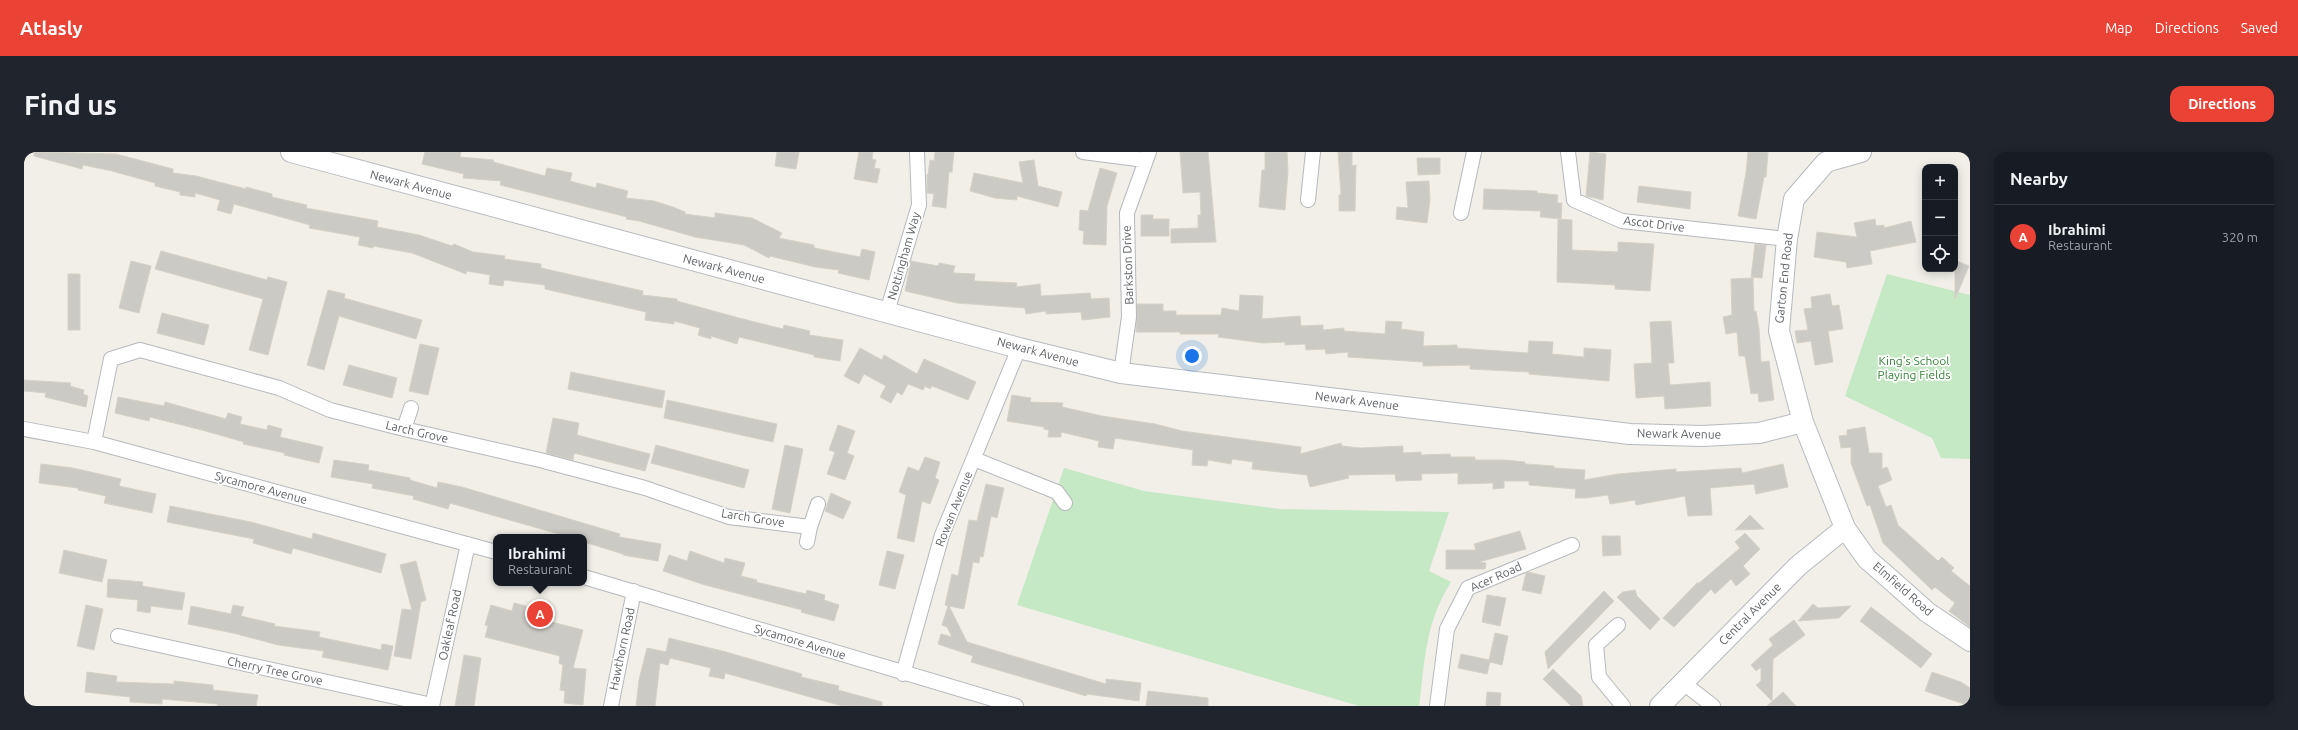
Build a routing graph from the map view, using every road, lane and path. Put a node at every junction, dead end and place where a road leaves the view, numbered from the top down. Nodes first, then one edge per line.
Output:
1 (291, 152) edge
2 (917, 152) edge
3 (1083, 152) edge
4 (1313, 152) edge
5 (1474, 152) edge
6 (1568, 152) edge
7 (1861, 152) edge
8 (1147, 156) edge
9 (1308, 200) dead end
10 (1461, 213) dead end
11 (1787, 239) junction
12 (887, 312) junction
13 (1018, 348) junction
14 (1120, 373) junction
15 (410, 408) dead end
16 (1803, 422) junction
17 (24, 429) edge
18 (404, 429) junction
19 (94, 442) junction
20 (974, 459) junction
21 (1065, 503) dead end
22 (818, 504) dead end
23 (810, 527) junction
24 (1845, 528) junction
25 (807, 542) dead end
26 (468, 544) junction
27 (1572, 545) dead end
28 (493, 551) edge
29 (587, 578) edge
30 (634, 591) junction
31 (1618, 625) dead end
32 (118, 636) dead end
33 (1970, 641) edge
34 (903, 674) junction
35 (1682, 682) junction
36 (432, 706) edge
37 (610, 706) edge
38 (1016, 706) edge
39 (1437, 706) edge
40 (1623, 706) edge
41 (1660, 706) edge
42 (1713, 706) edge

1 - 12 street, Newark Avenue
2 - 12 street, Nottingham Way
3 - 8 street, Barkston Drive
4 - 9 street
5 - 10 street
6 - 11 street, Ascot Drive
7 - 11 street, Garton End Road
8 - 14 street, Barkston Drive
11 - 16 street, Garton End Road
12 - 13 street, Newark Avenue
13 - 14 street, Newark Avenue
13 - 20 street, Rowan Avenue
14 - 16 street, Newark Avenue
15 - 18 street
16 - 24 street, Garton End Road
17 - 19 street, Sycamore Avenue
18 - 19 street, Larch Grove
18 - 23 street, Larch Grove
19 - 26 street, Sycamore Avenue
20 - 21 street
20 - 34 street, Rowan Avenue
22 - 23 street
23 - 25 street
24 - 33 street, Elmfield Road
24 - 35 street, Central Avenue
26 - 28 street, Sycamore Avenue
26 - 36 street, Oakleaf Road
27 - 39 street, Acer Road
29 - 30 street, Sycamore Avenue
30 - 34 street, Sycamore Avenue
30 - 37 street, Hawthorn Road
31 - 40 street
32 - 36 street, Cherry Tree Grove
34 - 38 street, Sycamore Avenue
35 - 41 street, Central Avenue
35 - 42 street

